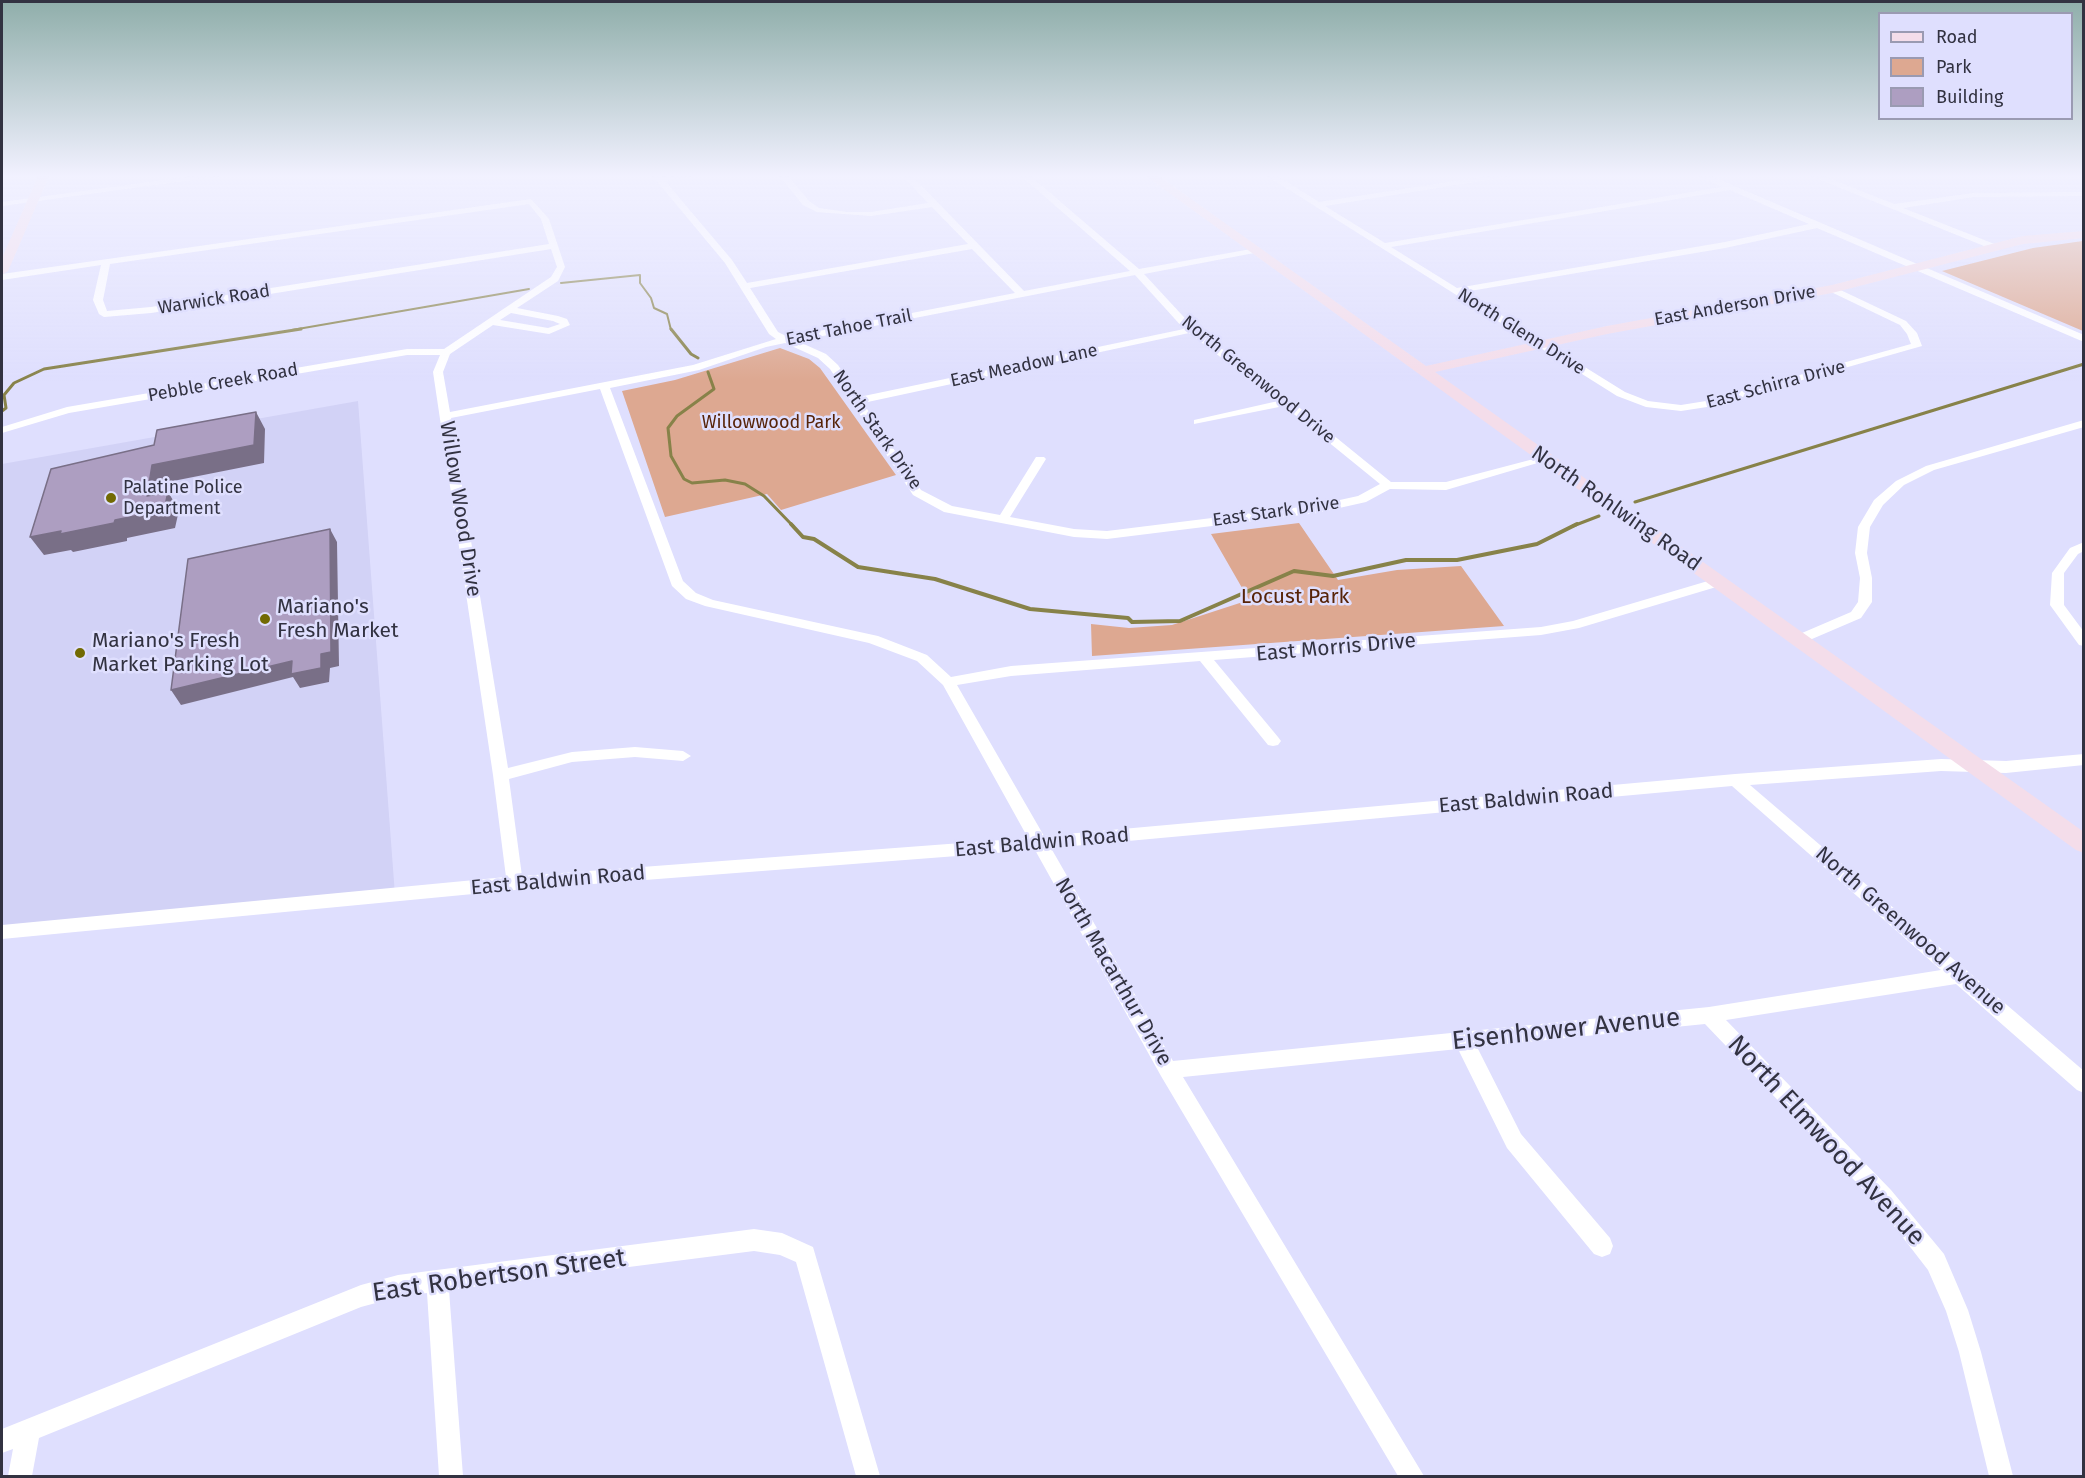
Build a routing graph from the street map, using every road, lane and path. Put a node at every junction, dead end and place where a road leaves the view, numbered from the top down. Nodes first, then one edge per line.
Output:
1 (15, 243) edge
2 (239, 243) edge
3 (553, 243) edge
4 (713, 243) edge
5 (970, 243) edge
6 (1103, 243) edge
7 (1244, 243) edge
8 (1378, 243) edge
9 (1401, 243) edge
10 (1734, 243) edge
11 (1859, 243) edge
12 (1985, 243) edge
13 (2013, 243) edge
14 (554, 246) junction
15 (973, 246) junction
16 (1383, 246) junction
17 (1995, 247) junction
18 (1254, 250) junction
19 (106, 262) junction
20 (1917, 268) junction
21 (2, 271) edge
22 (1138, 273) junction
23 (2, 277) edge
24 (745, 286) junction
25 (1832, 289) junction
26 (1456, 291) junction
27 (1022, 295) junction
28 (510, 310) junction
29 (492, 322) junction
30 (1191, 330) junction
31 (2084, 339) edge
32 (786, 340) junction
33 (1541, 345) junction
34 (446, 352) junction
35 (1422, 371) junction
36 (604, 386) junction
37 (1621, 394) joint
38 (857, 401) junction
39 (1286, 402) junction
40 (446, 416) junction
41 (1198, 422) dead end
42 (2084, 423) edge
43 (2, 429) edge
44 (1040, 459) dead end
45 (1545, 459) junction
46 (1389, 485) junction
47 (1002, 521) junction
48 (2084, 546) edge
49 (1718, 582) junction
50 (1800, 639) junction
51 (2084, 642) edge
52 (1205, 658) junction
53 (948, 682) junction
54 (1273, 741) dead end
55 (683, 756) dead end
56 (2084, 759) edge
57 (1975, 766) junction
58 (501, 775) junction
59 (1735, 780) junction
60 (1040, 843) junction
61 (2084, 844) edge
62 (514, 883) junction
63 (2, 932) edge
64 (1961, 975) junction
65 (1709, 1015) junction
66 (1464, 1041) junction
67 (1168, 1070) junction
68 (2084, 1084) edge
69 (1602, 1246) dead end
70 (437, 1282) junction
71 (28, 1431) junction
72 (2, 1441) edge
73 (20, 1476) edge
74 (451, 1476) edge
75 (868, 1476) edge
76 (1412, 1476) edge
77 (2001, 1476) edge

1 - 21 street
2 - 19 street
3 - 14 street
4 - 24 street, North Stark Drive
5 - 15 street
6 - 22 street, North Greenwood Drive
7 - 18 street, North Rohlwing Road
8 - 16 street, North Glenn Drive
9 - 16 street
10 - 26 street
11 - 20 street
12 - 17 street
13 - 17 street, East Anderson Drive
14 - 19 street, Warwick Road
14 - 28 street
15 - 24 street
15 - 27 street
16 - 26 street, North Glenn Drive
17 - 20 street, East Anderson Drive
18 - 22 street, East Tahoe Trail
18 - 35 street, North Rohlwing Road
19 - 23 street
20 - 25 street, East Anderson Drive
20 - 31 street
22 - 27 street, East Tahoe Trail
22 - 30 street, North Greenwood Drive
24 - 32 street, North Stark Drive
25 - 33 street, East Anderson Drive
25 - 37 street, East Schirra Drive
26 - 33 street, North Glenn Drive
27 - 32 street, East Tahoe Trail
28 - 29 street
28 - 29 street
29 - 34 street
30 - 38 street, East Meadow Lane
30 - 39 street, North Greenwood Drive
32 - 36 street, East Tahoe Trail
32 - 38 street, North Stark Drive
33 - 35 street, East Anderson Drive
33 - 37 street, North Glenn Drive
34 - 40 street, Willow Wood Drive
34 - 43 street, Pebble Creek Road
35 - 45 street, North Rohlwing Road
36 - 40 street, East Tahoe Trail
36 - 53 street, North Macarthur Drive
38 - 47 street, North Stark Drive
39 - 41 street
39 - 46 street, North Greenwood Drive
40 - 58 street, Willow Wood Drive
42 - 50 street
44 - 47 street
45 - 46 street, East Stark Drive
45 - 49 street, North Rohlwing Road
46 - 47 street, East Stark Drive
48 - 51 street
49 - 50 street, North Rohlwing Road
49 - 52 street, East Morris Drive
50 - 57 street, North Rohlwing Road
52 - 53 street, East Morris Drive
52 - 54 street
53 - 60 street, North Macarthur Drive
55 - 58 street
56 - 57 street, East Baldwin Road
57 - 59 street, East Baldwin Road
57 - 61 street, North Rohlwing Road
58 - 62 street, Willow Wood Drive
59 - 60 street, East Baldwin Road
59 - 64 street, North Greenwood Avenue
60 - 62 street, East Baldwin Road
60 - 67 street, North Macarthur Drive
62 - 63 street, East Baldwin Road
64 - 65 street, Eisenhower Avenue
64 - 68 street, North Greenwood Avenue
65 - 66 street, Eisenhower Avenue
65 - 77 street, North Elmwood Avenue
66 - 67 street, Eisenhower Avenue
66 - 69 street
67 - 76 street, North Macarthur Drive
70 - 71 street, East Robertson Street
70 - 74 street
70 - 75 street, East Robertson Street
71 - 72 street, East Robertson Street
71 - 73 street

